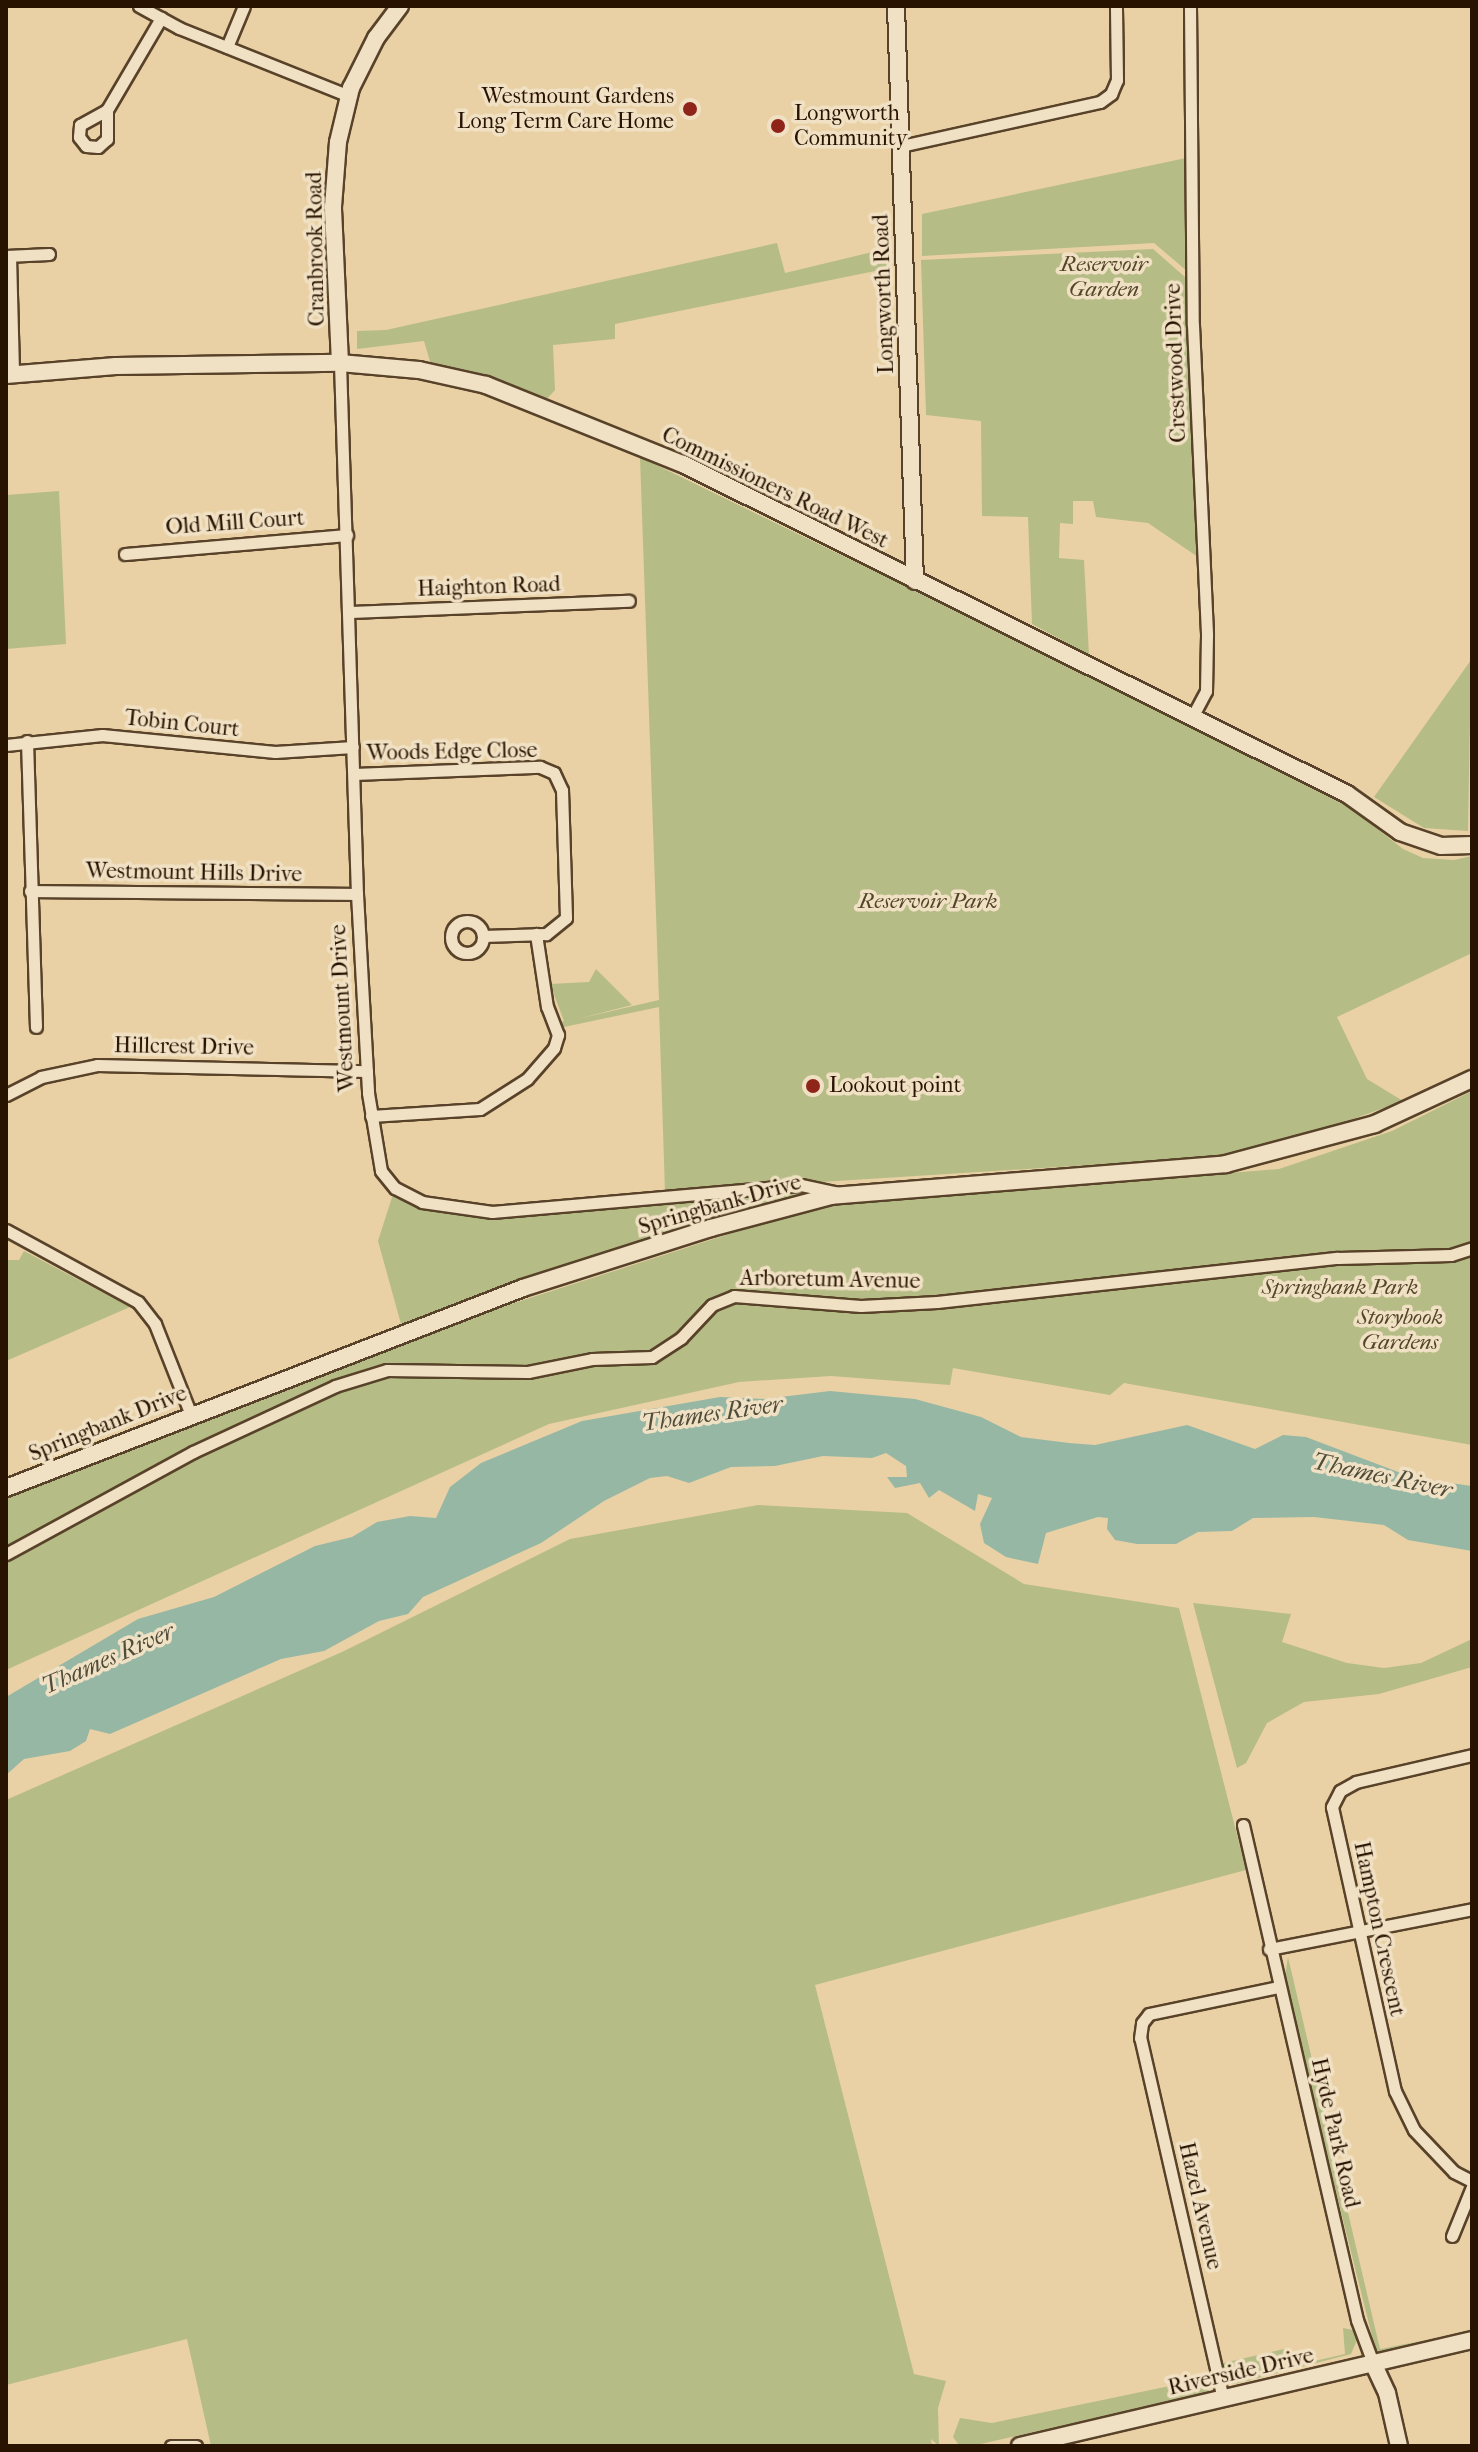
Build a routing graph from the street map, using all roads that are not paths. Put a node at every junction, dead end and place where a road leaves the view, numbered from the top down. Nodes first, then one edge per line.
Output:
1 (139, 6) edge
2 (244, 6) edge
3 (400, 6) edge
4 (896, 6) edge
5 (1116, 6) edge
6 (1190, 6) edge
7 (161, 18) junction
8 (227, 47) junction
9 (349, 96) junction
10 (107, 110) dead end
11 (901, 146) junction
12 (49, 254) dead end
13 (8, 256) edge
14 (340, 363) junction
15 (10, 374) edge
16 (347, 535) junction
17 (125, 554) dead end
18 (915, 581) junction
19 (629, 601) dead end
20 (350, 612) junction
21 (1193, 715) junction
22 (27, 741) junction
23 (6, 745) edge
24 (353, 747) junction
25 (354, 774) junction
26 (1472, 845) edge
27 (30, 891) junction
28 (357, 894) junction
29 (536, 934) junction
30 (483, 936) dead end
31 (36, 1027) dead end
32 (367, 1071) junction
33 (1472, 1079) edge
34 (6, 1095) edge
35 (371, 1116) junction
36 (846, 1194) junction
37 (6, 1230) edge
38 (1472, 1248) edge
39 (191, 1415) junction
40 (6, 1488) edge
41 (6, 1554) edge
42 (1472, 1755) edge
43 (1243, 1825) dead end
44 (1472, 1909) edge
45 (1359, 1935) junction
46 (1269, 1949) junction
47 (1278, 1987) junction
48 (1472, 2184) edge
49 (1452, 2236) dead end
50 (1472, 2340) edge
51 (1373, 2363) junction
52 (1223, 2399) junction
53 (171, 2446) edge
54 (196, 2446) edge
55 (1020, 2446) edge
56 (1399, 2446) edge

1 - 7 street
2 - 8 street
3 - 9 main road, Cranbrook Road
4 - 11 main road, Longworth Road
5 - 11 street
6 - 21 street, Crestwood Drive
7 - 8 street
7 - 10 street
8 - 9 street
9 - 14 main road, Cranbrook Road
11 - 18 main road, Longworth Road
12 - 13 street
13 - 15 street
14 - 15 main road, Commissioners Road West
14 - 16 street, Westmount Drive
14 - 18 main road, Commissioners Road West
16 - 17 street, Old Mill Court
16 - 20 street, Westmount Drive
18 - 21 main road, Commissioners Road West
19 - 20 street, Haighton Road
20 - 24 street, Westmount Drive
21 - 26 main road, Commissioners Road West
22 - 23 street, Tobin Court
22 - 24 street, Tobin Court
22 - 27 street
24 - 25 street, Westmount Drive
25 - 28 street, Westmount Drive
25 - 29 street, Woods Edge Close
27 - 28 street, Westmount Hills Drive
27 - 31 street
28 - 32 street, Westmount Drive
29 - 30 street
29 - 35 street
32 - 34 street, Hillcrest Drive
32 - 35 street, Westmount Drive
33 - 36 main road, Springbank Drive
35 - 36 street, Westmount Drive
36 - 39 main road, Springbank Drive
37 - 39 street
38 - 41 street, Arboretum Avenue
39 - 40 main road, Springbank Drive
42 - 45 street, Hampton Crescent
43 - 46 street, Hyde Park Road
44 - 45 street
45 - 46 street
45 - 48 street, Hampton Crescent
46 - 47 street, Hyde Park Road
47 - 51 street, Hyde Park Road
47 - 52 street, Hazel Avenue
48 - 49 street
50 - 51 main road, Riverside Drive
51 - 52 main road, Riverside Drive
51 - 56 main road, Hyde Park Road
52 - 55 main road, Riverside Drive
53 - 54 street

